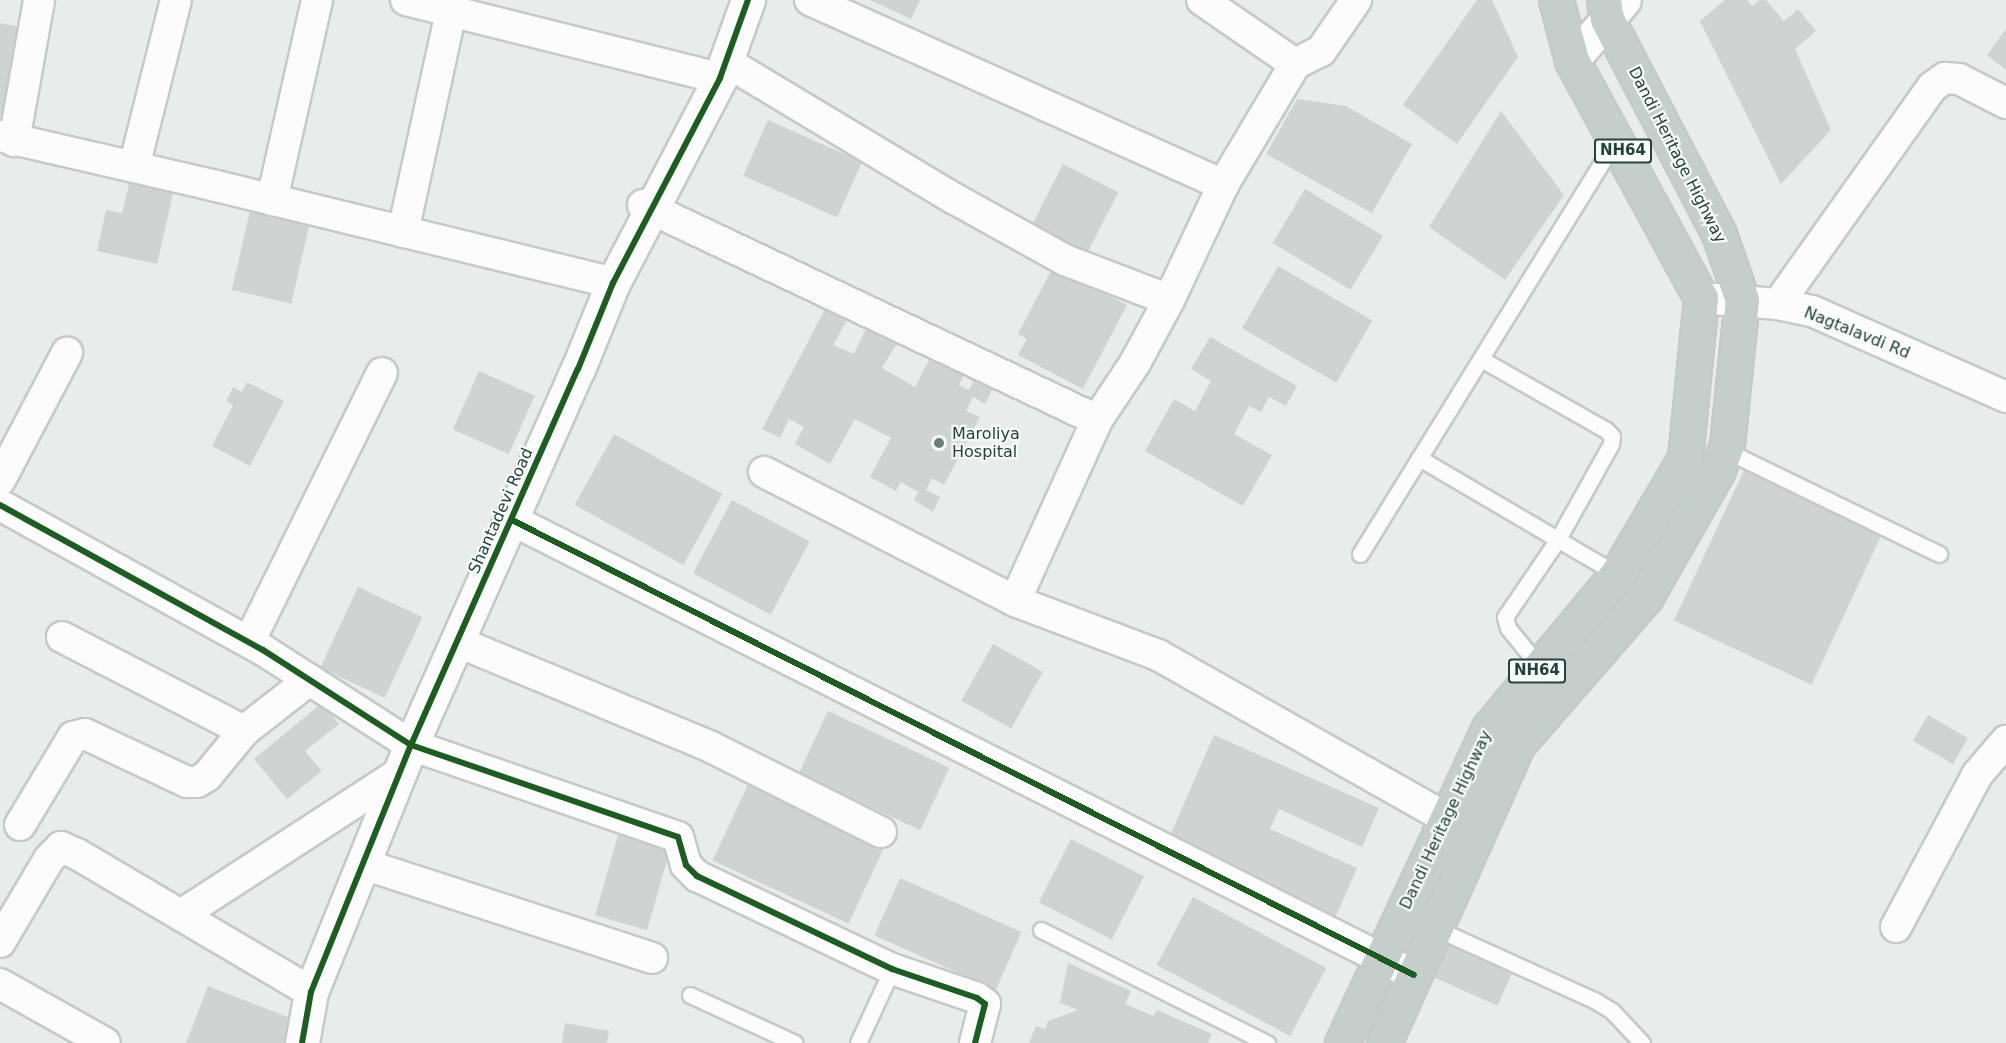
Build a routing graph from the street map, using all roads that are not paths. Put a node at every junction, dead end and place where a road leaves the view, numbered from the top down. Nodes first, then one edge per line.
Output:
1 (39, 0) edge
2 (176, 0) edge
3 (317, 0) edge
4 (406, 0) edge
5 (748, 0) edge
6 (810, 0) edge
7 (1203, 0) edge
8 (1356, 0) edge
9 (1556, 0) edge
10 (1612, 6) edge
11 (451, 11) junction
12 (1572, 60) junction
13 (1295, 64) junction
14 (722, 70) junction
15 (2006, 103) edge
16 (7, 139) edge
17 (1616, 140) junction
18 (134, 167) junction
19 (1223, 185) junction
20 (273, 200) junction
21 (647, 208) junction
22 (403, 232) junction
23 (612, 283) junction
24 (1701, 298) junction
25 (1169, 300) junction
26 (1742, 300) junction
27 (1778, 304) junction
28 (67, 353) dead end
29 (1481, 359) junction
30 (382, 373) dead end
31 (2006, 397) edge
32 (1097, 420) junction
33 (1725, 450) junction
34 (1419, 458) junction
35 (764, 472) dead end
36 (0, 480) edge
37 (0, 505) edge
38 (512, 520) junction
39 (1558, 539) junction
40 (1360, 554) dead end
41 (1939, 554) dead end
42 (1617, 574) junction
43 (1016, 601) junction
44 (62, 637) dead end
45 (249, 642) junction
46 (458, 642) junction
47 (1540, 667) junction
48 (309, 680) junction
49 (1489, 728) junction
50 (244, 731) junction
51 (2006, 741) edge
52 (1517, 745) junction
53 (406, 759) junction
54 (1446, 818) junction
55 (10, 819) edge
56 (881, 832) dead end
57 (61, 847) junction
58 (363, 864) junction
59 (181, 915) junction
60 (1896, 927) dead end
61 (1435, 928) junction
62 (1041, 930) dead end
63 (0, 942) edge
64 (652, 958) dead end
65 (1381, 960) junction
66 (892, 969) junction
67 (1414, 975) junction
68 (0, 984) edge
69 (311, 992) junction
70 (690, 995) dead end
71 (105, 1043) edge
72 (302, 1043) edge
73 (795, 1043) edge
74 (858, 1043) edge
75 (975, 1043) edge
76 (1267, 1043) edge
77 (1342, 1043) edge
78 (1384, 1043) edge
79 (1642, 1043) edge

1 - 16 street
2 - 18 street
3 - 20 street
4 - 11 street
5 - 14 street, Shantadevi Road
6 - 19 street
7 - 13 street
8 - 13 street
9 - 12 highway, NH64
10 - 12 street
10 - 26 highway, Dandi Heritage Highway / NH64
11 - 14 street
11 - 22 street
12 - 17 highway, NH64
13 - 19 street
14 - 21 street, Shantadevi Road
14 - 25 street
15 - 27 street
16 - 18 street
17 - 24 highway, NH64
17 - 29 lane
18 - 20 street
19 - 25 street
20 - 22 street
21 - 23 street, Shantadevi Road
21 - 32 street
22 - 23 street
23 - 38 street, Shantadevi Road
24 - 26 street, Nagtalavdi Rd
24 - 42 highway, Dandi Heritage Highway / NH64
25 - 32 street
26 - 27 street, Nagtalavdi Rd
26 - 33 highway, Dandi Heritage Highway / NH64
27 - 31 street, Nagtalavdi Rd
28 - 36 street
29 - 34 lane
29 - 39 lane
30 - 45 street
32 - 43 street
33 - 41 lane
33 - 52 highway, Dandi Heritage Highway / NH64
34 - 39 lane
34 - 40 lane
35 - 43 street
37 - 45 street
38 - 46 street, Shantadevi Road
38 - 65 street
39 - 42 lane
39 - 47 lane
42 - 47 highway, Dandi Heritage Highway / NH64
43 - 54 street
44 - 50 street
45 - 48 street
46 - 53 street, Shantadevi Road
46 - 56 street
47 - 49 highway, Dandi Heritage Highway / NH64
48 - 50 street
48 - 53 street
49 - 52 highway
49 - 54 highway, Dandi Heritage Highway / NH64
50 - 55 street
51 - 60 street
52 - 61 highway, Dandi Heritage Highway / NH64
53 - 58 street, Shantadevi Road
53 - 59 street
53 - 66 street
54 - 65 highway, Dandi Heritage Highway / NH64
55 - 57 street
57 - 59 street
57 - 63 street
58 - 64 street
58 - 69 street, Shantadevi Road
59 - 69 street
61 - 67 highway, Dandi Heritage Highway / NH64
61 - 79 lane
62 - 76 lane
65 - 67 street
65 - 77 highway, Dandi Heritage Highway / NH64
66 - 74 lane
66 - 75 street
67 - 78 highway, Dandi Heritage Highway / NH64
68 - 71 street
69 - 72 street, Shantadevi Road
70 - 73 lane

